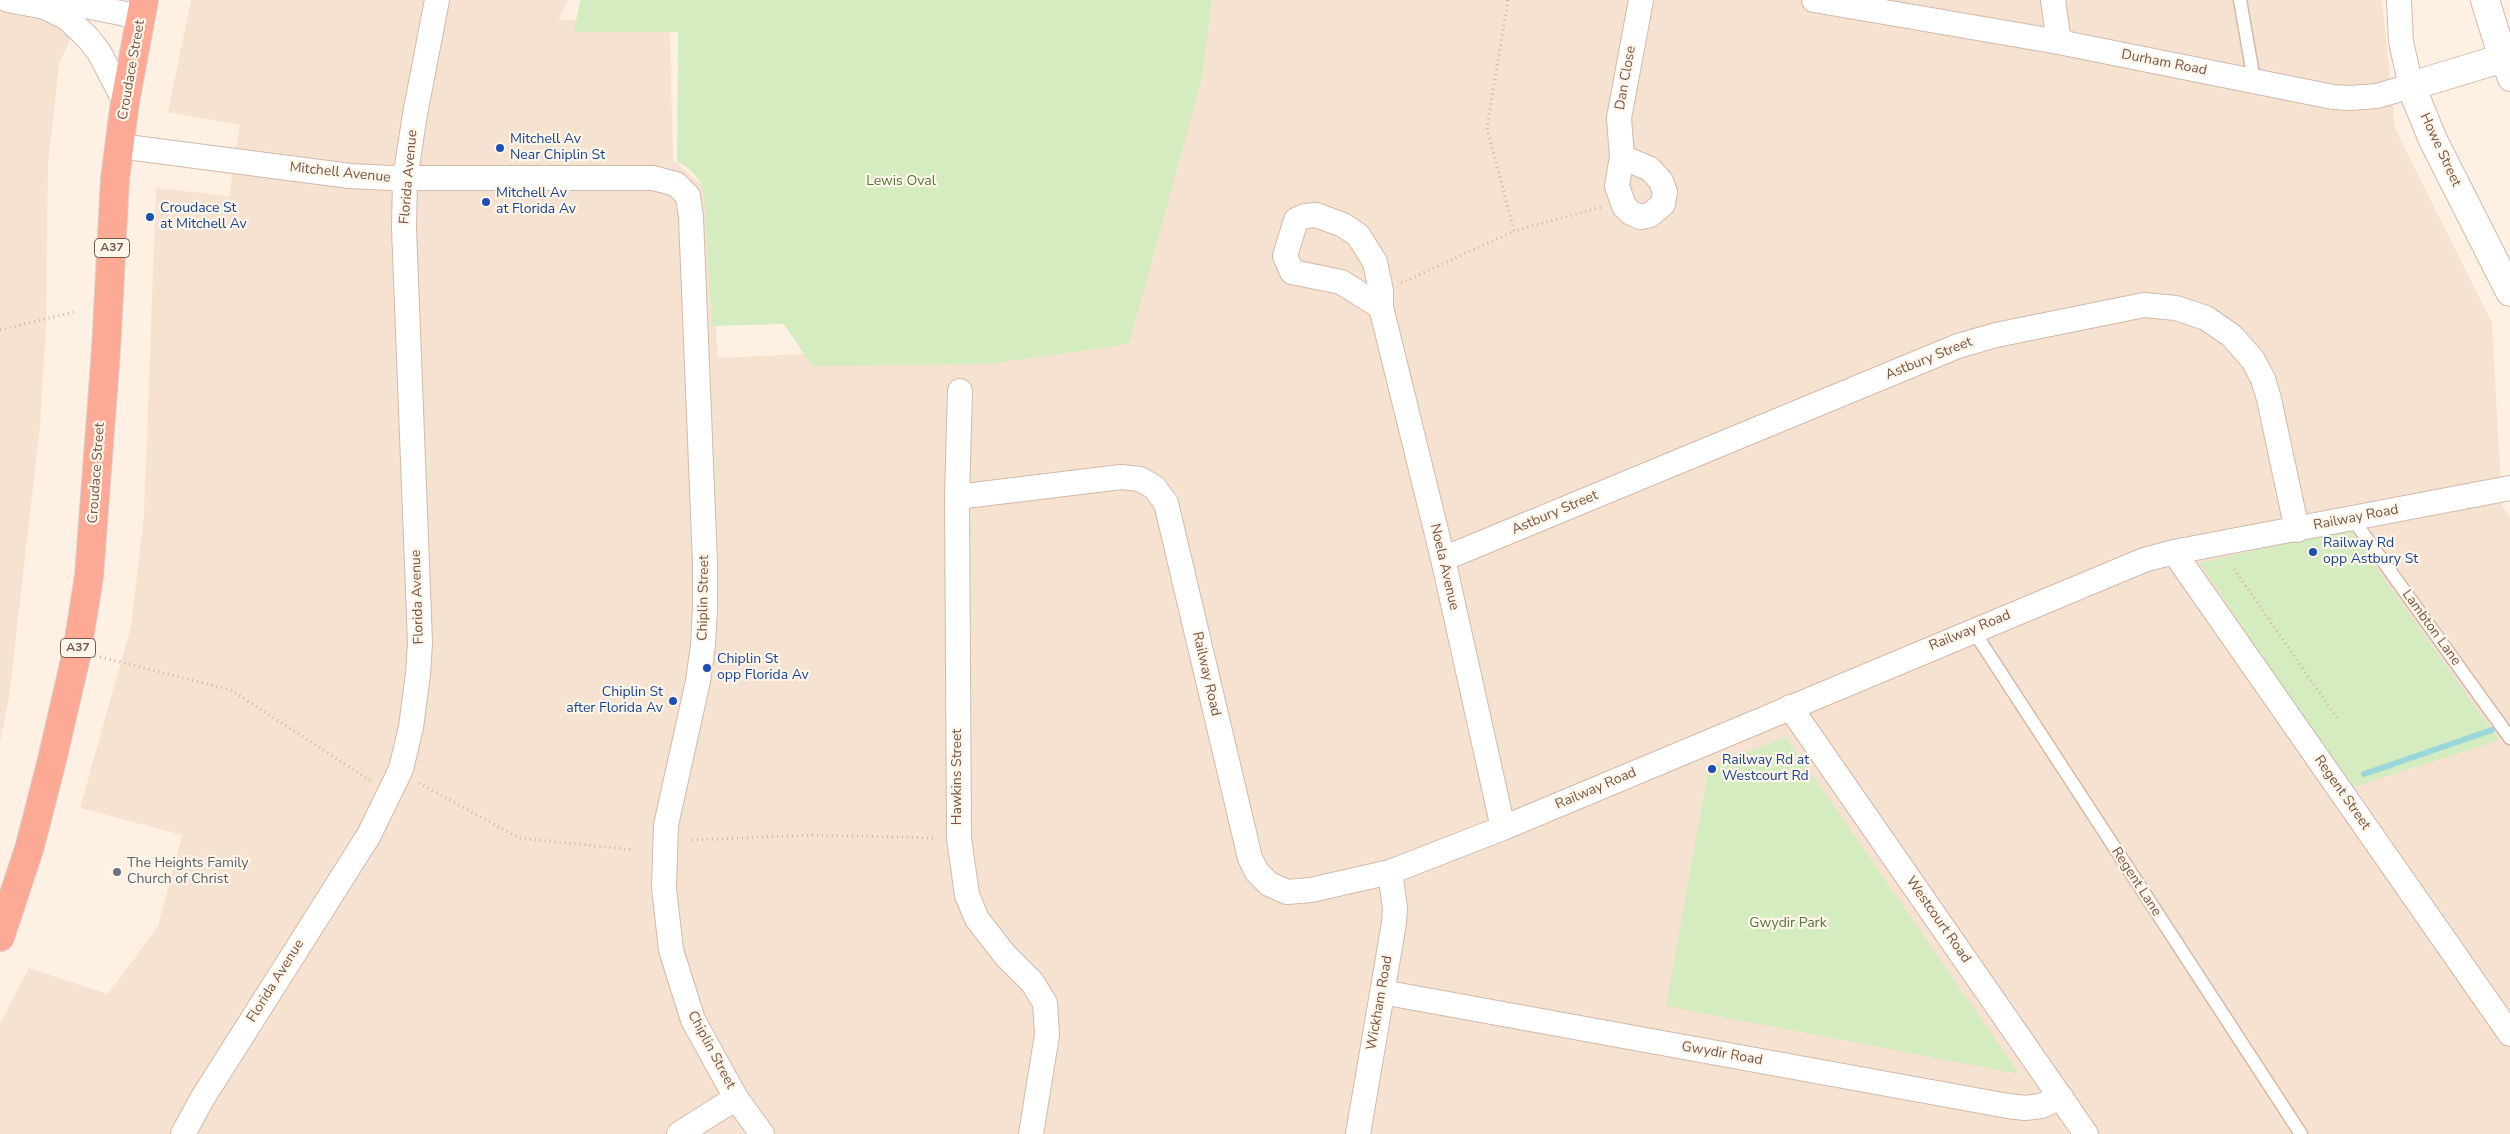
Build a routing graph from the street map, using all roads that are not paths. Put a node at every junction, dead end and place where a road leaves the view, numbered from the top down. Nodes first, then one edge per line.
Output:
1 (8, 0) edge
2 (437, 0) edge
3 (1641, 0) edge
4 (1814, 0) edge
5 (2053, 0) edge
6 (2240, 0) edge
7 (2398, 0) edge
8 (2485, 0) edge
9 (45, 6) junction
10 (143, 8) edge
11 (2059, 42) junction
12 (2508, 64) edge
13 (2254, 80) junction
14 (2412, 86) junction
15 (125, 102) junction
16 (119, 146) junction
17 (1622, 157) dead end
18 (653, 178) joint
19 (406, 179) junction
20 (2510, 292) edge
21 (1381, 307) dead end
22 (960, 391) dead end
23 (2510, 488) edge
24 (956, 497) junction
25 (2352, 518) junction
26 (2297, 530) junction
27 (2174, 552) junction
28 (1443, 559) junction
29 (1973, 630) junction
30 (1790, 707) junction
31 (2510, 738) edge
32 (1503, 828) junction
33 (1390, 872) junction
34 (0, 937) edge
35 (1382, 992) junction
36 (2510, 1034) edge
37 (736, 1098) junction
38 (2061, 1098) junction
39 (183, 1134) edge
40 (679, 1134) edge
41 (762, 1134) edge
42 (1031, 1134) edge
43 (1358, 1134) edge
44 (2086, 1134) edge
45 (2301, 1134) edge

1 - 9 street
2 - 19 street, Florida Avenue
3 - 17 street, Dan Close
4 - 11 street, Durham Road
5 - 11 street
6 - 13 lane
7 - 14 street, Howe Street
8 - 12 main road
9 - 10 street
9 - 15 street
10 - 15 highway, Croudace Street / A37
11 - 13 street, Durham Road
12 - 14 main road, Durham Road
13 - 14 street, Durham Road
14 - 20 main road, Howe Street
15 - 16 highway, Croudace Street / A37
16 - 19 street, Mitchell Avenue
16 - 34 highway, Croudace Street / A37
18 - 19 street, Mitchell Avenue
18 - 37 street, Chiplin Street
19 - 39 street, Florida Avenue
21 - 28 street, Noela Avenue
22 - 24 street, Hawkins Street
23 - 25 street, Railway Road
24 - 33 street, Railway Road
24 - 42 street, Hawkins Street
25 - 26 street, Railway Road
25 - 31 lane, Lambton Lane
26 - 27 street, Railway Road
26 - 28 street, Astbury Street
27 - 29 street, Railway Road
27 - 36 street, Regent Street
28 - 32 street, Noela Avenue
29 - 30 street, Railway Road
29 - 45 lane, Regent Lane
30 - 32 street, Railway Road
30 - 38 street, Westcourt Road
32 - 33 street, Railway Road
33 - 35 street, Wickham Road
35 - 38 street, Gwydir Road
35 - 43 street, Wickham Road
37 - 40 street
37 - 41 street, Chiplin Street
38 - 44 street, Westcourt Road

